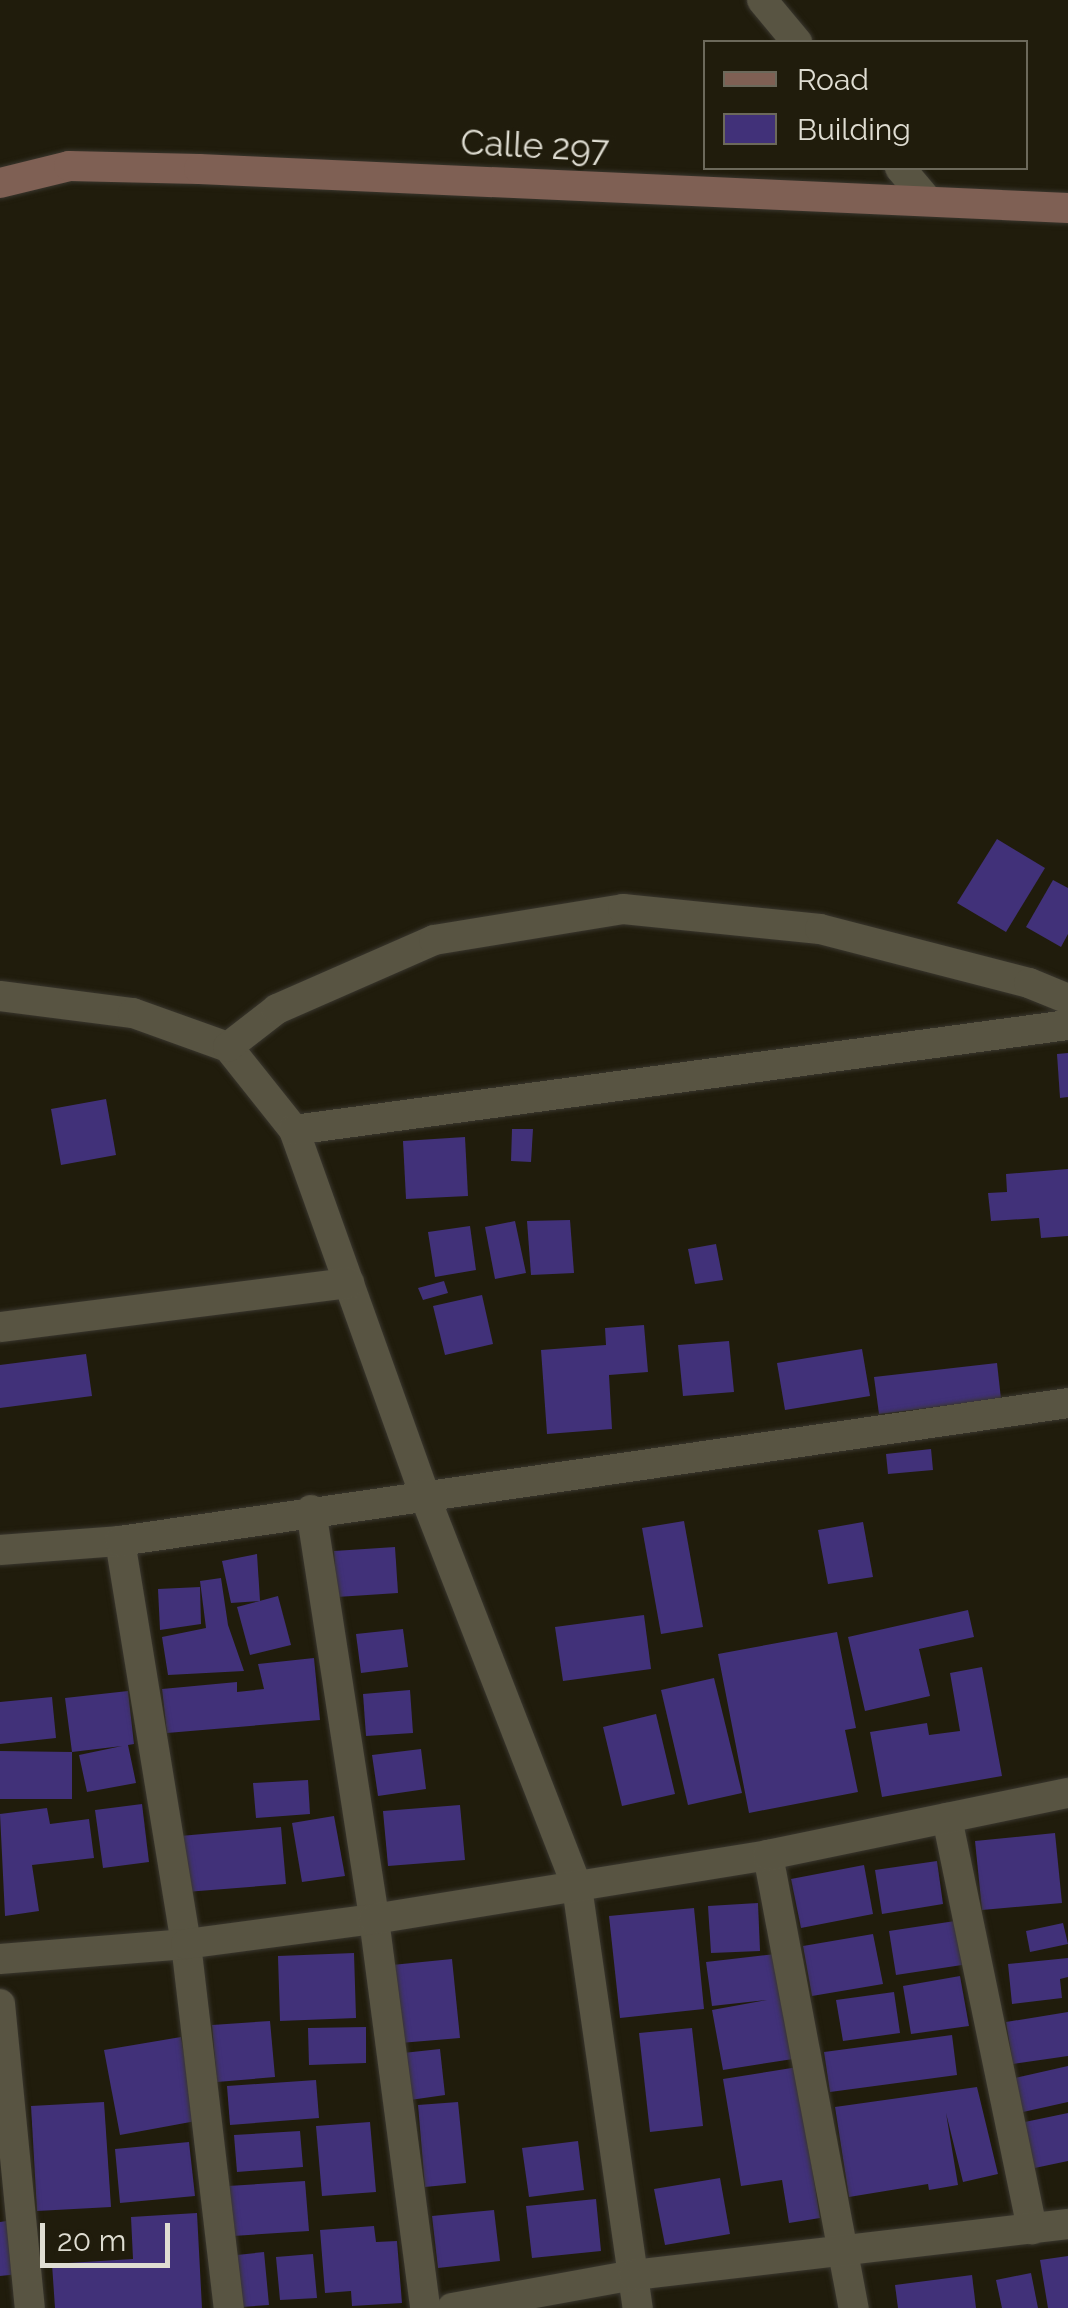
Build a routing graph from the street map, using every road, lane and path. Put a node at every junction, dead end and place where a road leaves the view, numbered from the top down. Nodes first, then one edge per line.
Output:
1 (762, 0) edge
2 (794, 40) edge
3 (902, 170) edge
4 (0, 183) edge
5 (928, 201) junction
6 (1068, 208) edge
7 (0, 996) edge
8 (1068, 999) edge
9 (1068, 1025) edge
10 (228, 1047) junction
11 (294, 1130) junction
12 (349, 1282) junction
13 (0, 1327) edge
14 (1068, 1402) edge
15 (424, 1494) junction
16 (311, 1510) junction
17 (120, 1541) junction
18 (0, 1550) edge
19 (1068, 1794) edge
20 (947, 1818) junction
21 (768, 1855) junction
22 (577, 1887) junction
23 (374, 1919) junction
24 (186, 1944) junction
25 (0, 1959) edge
26 (0, 2004) edge
27 (1068, 2224) edge
28 (1032, 2230) junction
29 (844, 2248) junction
30 (634, 2275) junction
31 (30, 2308) edge
32 (229, 2308) edge
33 (425, 2308) edge
34 (452, 2308) edge
35 (638, 2308) edge
36 (854, 2308) edge

1 - 2 street
3 - 5 street
4 - 5 street, Calle 297
5 - 6 street, Calle 297
7 - 10 street
8 - 10 street
9 - 11 street
10 - 11 street
11 - 12 street
12 - 13 street
12 - 15 street
14 - 15 street
15 - 16 street
15 - 22 street
16 - 17 street
16 - 23 street
17 - 18 street
17 - 24 street
19 - 20 street
20 - 21 street
20 - 28 street
21 - 22 street
21 - 29 street
22 - 23 street
22 - 30 street
23 - 24 street
23 - 33 street
24 - 25 street
24 - 32 street
26 - 31 street
27 - 28 street
28 - 29 street
29 - 30 street
29 - 36 street
30 - 34 street
30 - 35 street

